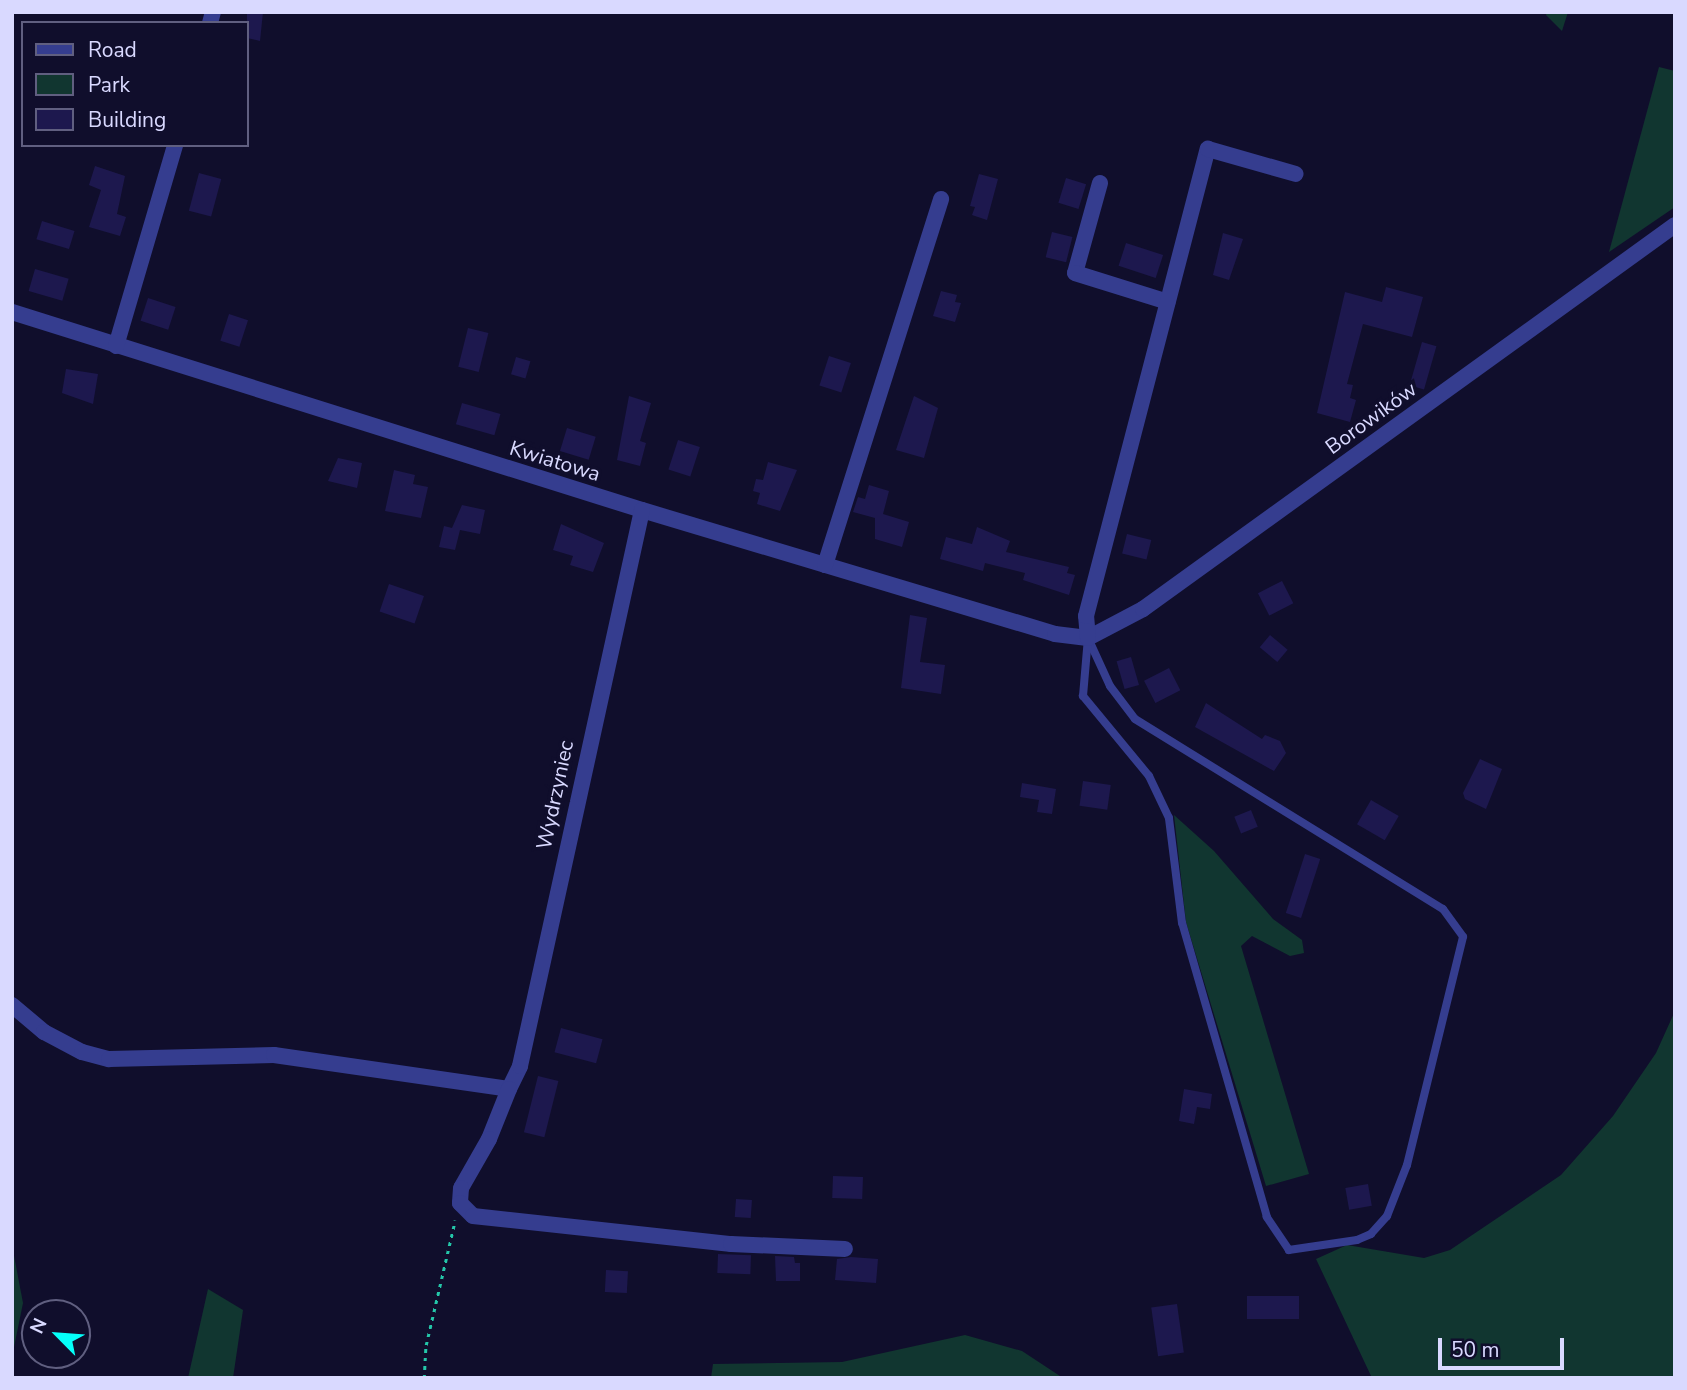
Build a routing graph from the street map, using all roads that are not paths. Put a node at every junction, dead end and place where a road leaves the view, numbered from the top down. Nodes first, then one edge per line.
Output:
1 (174, 147) edge
2 (1296, 174) dead end
3 (1100, 183) dead end
4 (940, 199) dead end
5 (1675, 225) edge
6 (1168, 302) junction
7 (12, 312) edge
8 (116, 346) junction
9 (642, 510) junction
10 (825, 565) junction
11 (1088, 638) junction
12 (12, 1005) edge
13 (509, 1089) junction
14 (845, 1249) dead end

1 - 8 street
2 - 6 street
3 - 6 street
4 - 10 street
5 - 11 street, Borowików
6 - 11 street
7 - 8 street, Kwiatowa
8 - 9 street, Kwiatowa
9 - 10 street, Kwiatowa
9 - 13 street, Wydrzyniec
10 - 11 street, Kwiatowa
11 - 11 lane
12 - 13 street
13 - 14 street, Wydrzyniec

